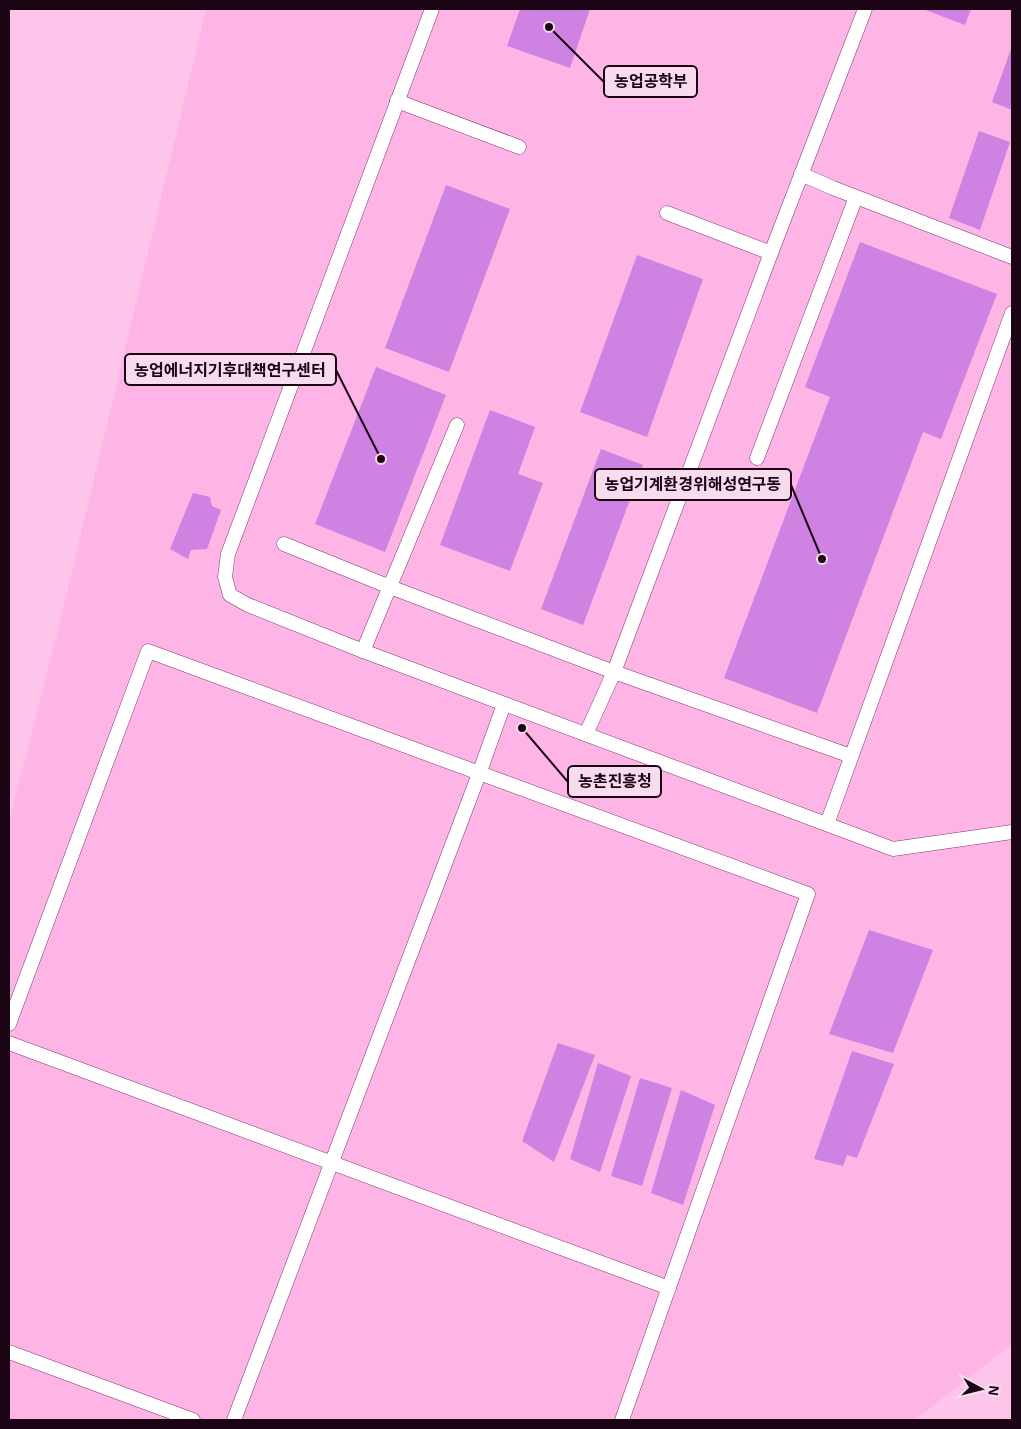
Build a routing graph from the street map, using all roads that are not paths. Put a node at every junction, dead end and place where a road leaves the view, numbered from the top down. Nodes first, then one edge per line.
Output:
1 (432, 9) edge
2 (865, 9) edge
3 (397, 100) junction
4 (520, 147) dead end
5 (801, 174) junction
6 (856, 197) junction
7 (667, 213) dead end
8 (771, 253) junction
9 (1012, 257) edge
10 (1012, 313) edge
11 (457, 425) dead end
12 (757, 458) dead end
13 (284, 544) dead end
14 (390, 587) junction
15 (364, 651) junction
16 (614, 672) junction
17 (504, 704) junction
18 (586, 734) junction
19 (852, 756) junction
20 (479, 774) junction
21 (827, 824) junction
22 (1012, 832) edge
23 (9, 1024) edge
24 (9, 1043) edge
25 (332, 1163) junction
26 (669, 1288) junction
27 (9, 1352) edge
28 (193, 1420) edge
29 (234, 1420) edge
30 (622, 1420) edge

1 - 3 lane
2 - 5 lane
3 - 4 lane
3 - 15 lane
5 - 6 lane
5 - 8 lane
6 - 9 lane
6 - 12 lane
7 - 8 lane
8 - 16 lane
10 - 19 lane
11 - 14 lane
13 - 14 lane
14 - 15 lane
14 - 16 lane
15 - 17 lane
16 - 18 lane
16 - 19 lane
17 - 18 lane
17 - 20 lane
18 - 21 lane
19 - 21 lane
20 - 23 lane
20 - 25 lane
20 - 26 lane
21 - 22 lane
24 - 25 lane
25 - 26 lane
25 - 29 lane
26 - 30 lane
27 - 28 lane

